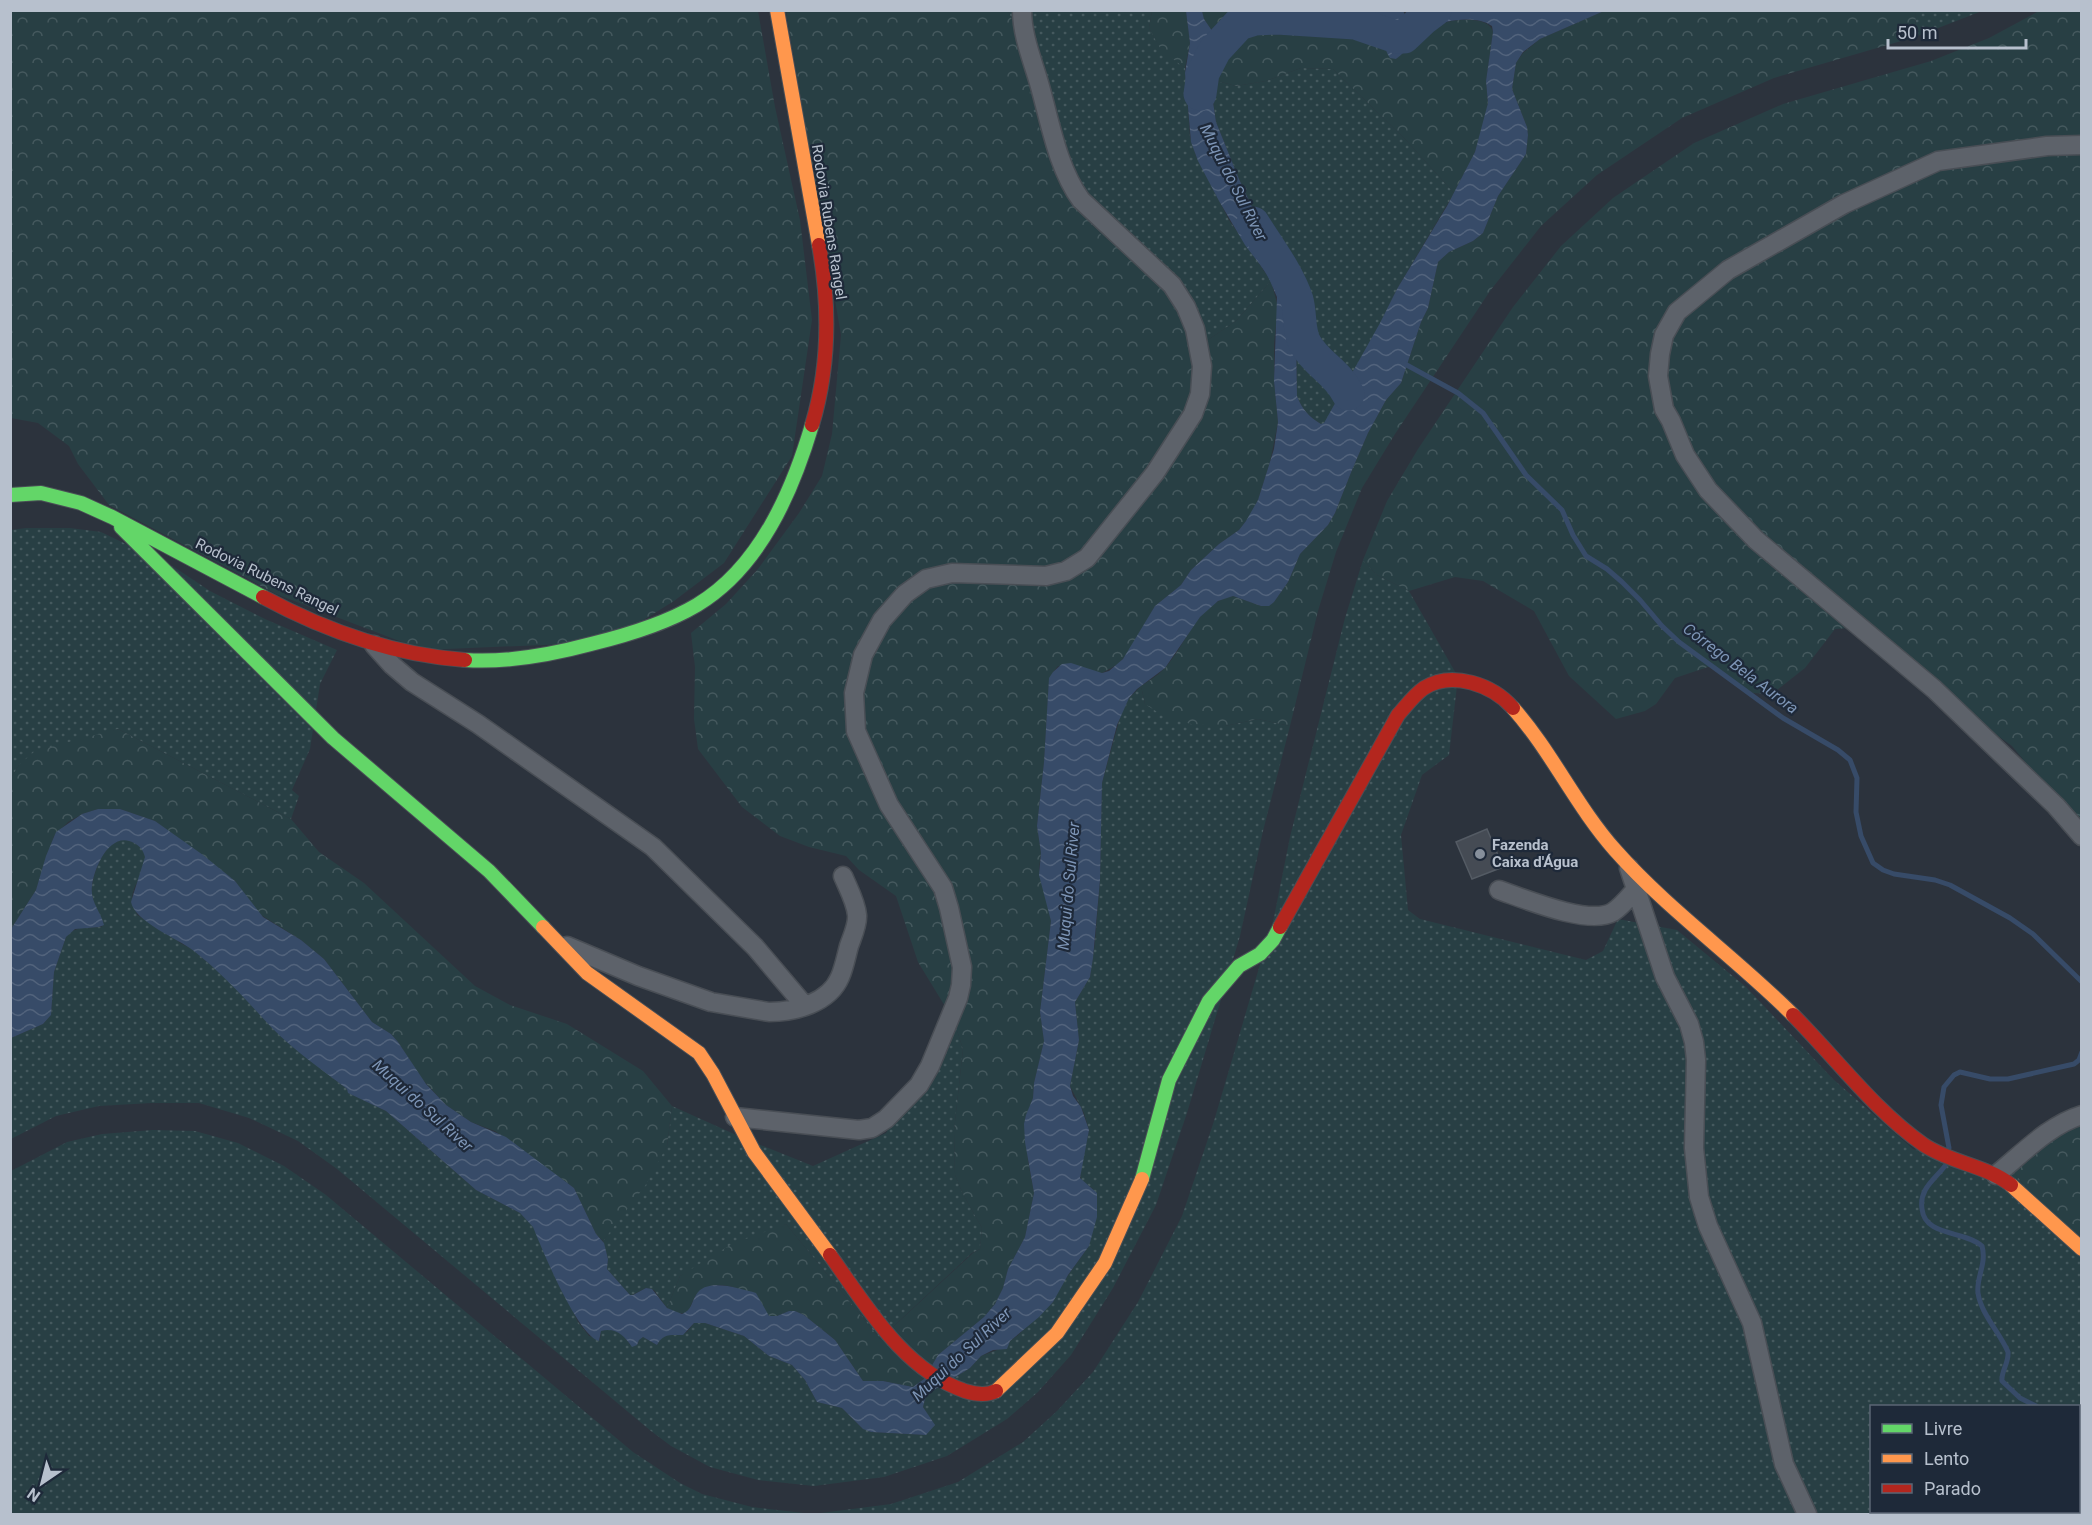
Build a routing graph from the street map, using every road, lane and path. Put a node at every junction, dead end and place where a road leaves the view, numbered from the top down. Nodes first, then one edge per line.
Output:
1 (777, 10) edge
2 (1022, 10) edge
3 (2082, 145) edge
4 (10, 495) edge
5 (112, 517) junction
6 (371, 642) junction
7 (2082, 836) edge
8 (1628, 864) junction
9 (843, 876) dead end
10 (1636, 889) junction
11 (1499, 890) dead end
12 (557, 941) junction
13 (805, 1006) junction
14 (2082, 1115) edge
15 (735, 1117) junction
16 (1996, 1175) junction
17 (2082, 1249) edge
18 (1807, 1515) edge

1 - 6 street, Rodovia Rubens Rangel
2 - 15 street
3 - 7 street
4 - 5 street, Rodovia Rubens Rangel
5 - 6 street, Rodovia Rubens Rangel
5 - 12 street
6 - 13 street
8 - 10 street
8 - 15 street
8 - 16 street
9 - 13 street
10 - 11 street
10 - 18 street
12 - 13 street
12 - 15 street
14 - 16 street
16 - 17 street

